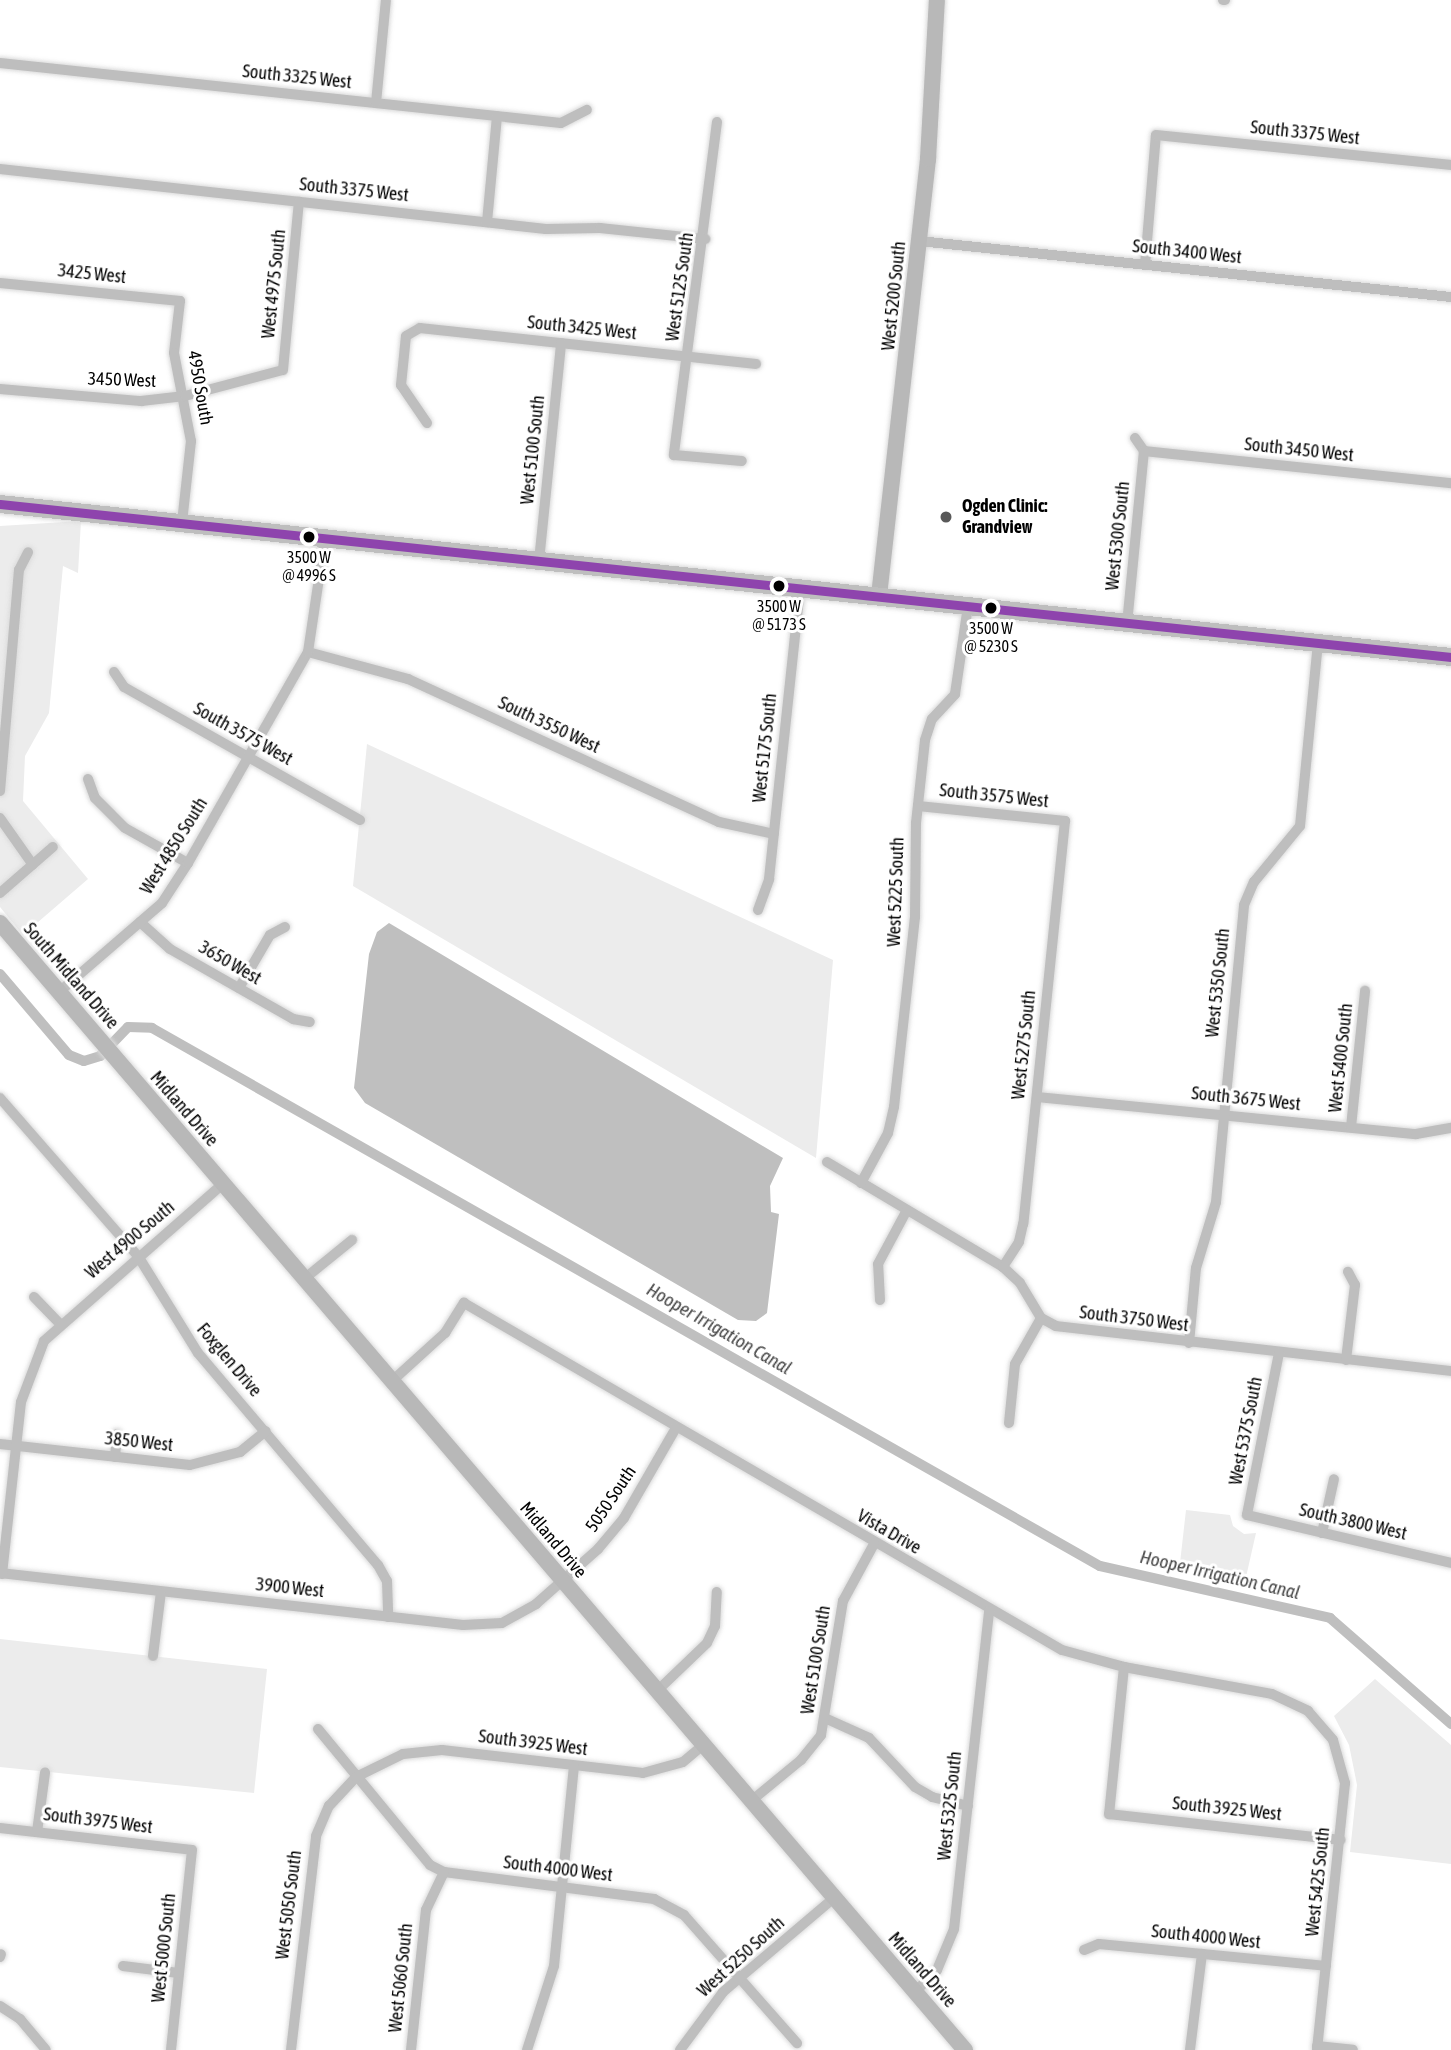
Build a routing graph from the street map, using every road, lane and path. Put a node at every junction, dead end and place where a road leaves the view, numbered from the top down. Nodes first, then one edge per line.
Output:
1 (386, 0) edge
2 (937, 0) edge
3 (0, 63) edge
4 (376, 103) junction
5 (587, 110) dead end
6 (497, 116) junction
7 (717, 122) dead end
8 (1451, 165) edge
9 (0, 169) edge
10 (299, 202) junction
11 (486, 222) junction
12 (705, 239) junction
13 (919, 241) junction
14 (1145, 265) junction
15 (0, 283) edge
16 (1451, 297) edge
17 (180, 301) joint
18 (561, 343) junction
19 (688, 357) junction
20 (756, 364) dead end
21 (283, 370) joint
22 (0, 389) edge
23 (185, 396) junction
24 (427, 423) dead end
25 (1135, 438) dead end
26 (1144, 451) junction
27 (742, 461) dead end
28 (1451, 483) edge
29 (0, 504) edge
30 (182, 523) junction
31 (325, 538) junction
32 (28, 552) dead end
33 (539, 561) junction
34 (800, 589) junction
35 (879, 596) junction
36 (968, 606) junction
37 (1127, 624) junction
38 (1318, 643) junction
39 (308, 652) junction
40 (1451, 657) edge
41 (114, 672) dead end
42 (248, 757) junction
43 (88, 779) dead end
44 (0, 791) edge
45 (919, 806) junction
46 (0, 818) edge
47 (360, 820) dead end
48 (1065, 821) joint
49 (774, 834) junction
50 (53, 847) dead end
51 (188, 863) junction
52 (33, 865) junction
53 (0, 893) edge
54 (758, 910) dead end
55 (140, 922) junction
56 (0, 923) edge
57 (285, 927) dead end
58 (239, 988) junction
59 (59, 992) junction
60 (1365, 992) dead end
61 (310, 1022) dead end
62 (107, 1048) joint
63 (1037, 1097) junction
64 (0, 1098) edge
65 (1223, 1115) junction
66 (1351, 1127) junction
67 (1451, 1128) edge
68 (827, 1162) dead end
69 (861, 1183) junction
70 (223, 1184) junction
71 (907, 1210) junction
72 (352, 1240) dead end
73 (138, 1256) junction
74 (1003, 1267) junction
75 (1348, 1272) dead end
76 (304, 1279) junction
77 (34, 1297) dead end
78 (880, 1300) dead end
79 (1041, 1318) junction
80 (59, 1323) junction
81 (1189, 1343) junction
82 (1279, 1353) junction
83 (1346, 1360) junction
84 (1451, 1371) edge
85 (392, 1381) junction
86 (1009, 1423) dead end
87 (676, 1428) junction
88 (266, 1432) junction
89 (117, 1434) dead end
90 (0, 1444) edge
91 (16, 1446) junction
92 (115, 1457) junction
93 (1334, 1479) dead end
94 (1247, 1515) joint
95 (1322, 1533) junction
96 (874, 1544) junction
97 (1451, 1563) edge
98 (1, 1573) edge
99 (562, 1580) junction
100 (161, 1591) junction
101 (717, 1592) dead end
102 (989, 1611) junction
103 (388, 1617) junction
104 (153, 1656) dead end
105 (1124, 1667) junction
106 (657, 1691) junction
107 (827, 1719) junction
108 (1321, 1723) joint
109 (318, 1729) dead end
110 (703, 1745) junction
111 (574, 1766) junction
112 (45, 1773) dead end
113 (356, 1777) junction
114 (751, 1801) junction
115 (968, 1806) junction
116 (0, 1828) edge
117 (37, 1832) junction
118 (1341, 1840) junction
119 (192, 1850) joint
120 (444, 1872) junction
121 (562, 1887) junction
122 (834, 1898) junction
123 (1084, 1950) dead end
124 (1202, 1954) junction
125 (123, 1966) dead end
126 (1326, 1966) junction
127 (179, 1973) junction
128 (740, 1978) junction
129 (915, 1992) junction
130 (0, 2006) edge
131 (797, 2043) dead end
132 (1317, 2048) edge
133 (46, 2050) edge
134 (171, 2050) edge
135 (291, 2050) edge
136 (411, 2050) edge
137 (527, 2050) edge
138 (680, 2050) edge
139 (965, 2050) edge
140 (1190, 2050) edge
141 (1353, 2050) edge

1 - 4 street
2 - 13 street, West 5200 South
3 - 4 street, South 3325 West
4 - 6 street, South 3325 West
5 - 6 street, South 3325 West
6 - 11 street
7 - 12 street, West 5125 South
8 - 14 street, South 3375 West
9 - 10 street, South 3375 West
10 - 11 street, South 3375 West
10 - 21 street, West 4975 South
11 - 12 street, South 3375 West
12 - 19 street, West 5125 South
13 - 14 street, South 3400 West
13 - 35 street, West 5200 South
14 - 16 street, South 3400 West
15 - 17 street, 3425 West
17 - 23 street, 4950 South
18 - 19 street, South 3425 West
18 - 24 street, South 3425 West
18 - 33 street, West 5100 South
19 - 20 street, South 3425 West
19 - 27 street, West 5125 South
21 - 23 street, 3450 West
22 - 23 street, 3450 West
23 - 30 street, 4950 South
25 - 26 street
26 - 28 street, South 3450 West
26 - 37 street, West 5300 South
29 - 30 main road
30 - 31 main road
31 - 33 main road
31 - 39 street
32 - 44 street
33 - 34 main road
34 - 35 main road
34 - 49 street, West 5175 South
35 - 36 main road
36 - 37 main road
36 - 45 street, West 5225 South
37 - 38 main road
38 - 40 main road
38 - 65 street, West 5350 South
39 - 42 street, West 4850 South
39 - 49 street, South 3550 West
41 - 42 street, South 3575 West
42 - 47 street, South 3575 West
42 - 51 street, West 4850 South
43 - 51 street
45 - 48 street, South 3575 West
45 - 69 street, West 5225 South
46 - 52 street
48 - 63 street, West 5275 South
49 - 54 street, West 5175 South
50 - 52 street
51 - 55 street, West 4850 South
52 - 53 street
55 - 58 street, 3650 West
55 - 59 street, West 4850 South
56 - 59 street, South Midland Drive
57 - 58 street
58 - 61 street, 3650 West
59 - 62 street, South Midland Drive
60 - 66 street, West 5400 South
62 - 70 street, Midland Drive
63 - 65 street, South 3675 West
63 - 74 street, West 5275 South
64 - 73 street, Foxglen Drive
65 - 66 street, South 3675 West
65 - 81 street, West 5350 South
66 - 67 street, South 3675 West
68 - 69 street
69 - 71 street
70 - 73 street, West 4900 South
70 - 76 street, Midland Drive
71 - 74 street
71 - 78 street
72 - 76 street
73 - 80 street, West 4900 South
73 - 88 street, Foxglen Drive
74 - 79 street
75 - 83 street
76 - 85 street, Midland Drive
77 - 80 street
79 - 81 street, South 3750 West
79 - 86 street
80 - 91 street, West 4900 South
81 - 82 street, South 3750 West
82 - 83 street, South 3750 West
82 - 94 street, West 5375 South
83 - 84 street, South 3750 West
85 - 87 street, Vista Drive
85 - 99 street, Midland Drive
87 - 96 street, Vista Drive
87 - 99 street, 5050 South
88 - 92 street, 3850 West
88 - 103 street, Foxglen Drive
89 - 92 street
90 - 91 street, 3850 West
91 - 92 street, 3850 West
91 - 98 street, West 4900 South
93 - 95 street
94 - 95 street, South 3800 West
95 - 97 street, South 3800 West
96 - 102 street, Vista Drive
96 - 107 street, West 5100 South
98 - 100 street, 3900 West
99 - 103 street, 3900 West
99 - 106 street, Midland Drive
100 - 103 street, 3900 West
100 - 104 street
101 - 106 street
102 - 105 street, Vista Drive
102 - 115 street, West 5325 South
105 - 108 street, Vista Drive
105 - 118 street, South 3925 West
106 - 110 street, Midland Drive
107 - 114 street, West 5100 South
107 - 115 street
108 - 118 street, West 5425 South
109 - 113 street
110 - 111 street, South 3925 West
110 - 114 street, Midland Drive
111 - 113 street, South 3925 West
111 - 121 street
112 - 117 street
113 - 120 street
113 - 135 street, West 5050 South
114 - 122 street, Midland Drive
115 - 129 street, West 5325 South
116 - 117 street, South 3975 West
117 - 119 street, South 3975 West
118 - 126 street, West 5425 South
119 - 127 street, West 5000 South
120 - 121 street, South 4000 West
120 - 136 street, West 5060 South
121 - 128 street, South 4000 West
121 - 137 street
122 - 128 street, West 5250 South
122 - 129 street, Midland Drive
123 - 124 street, South 4000 West
124 - 126 street, South 4000 West
124 - 140 street
125 - 127 street
126 - 132 street, West 5425 South
127 - 134 street, West 5000 South
128 - 131 street, South 4000 West
128 - 138 street, West 5250 South
129 - 139 street, Midland Drive
130 - 133 street
132 - 141 street

